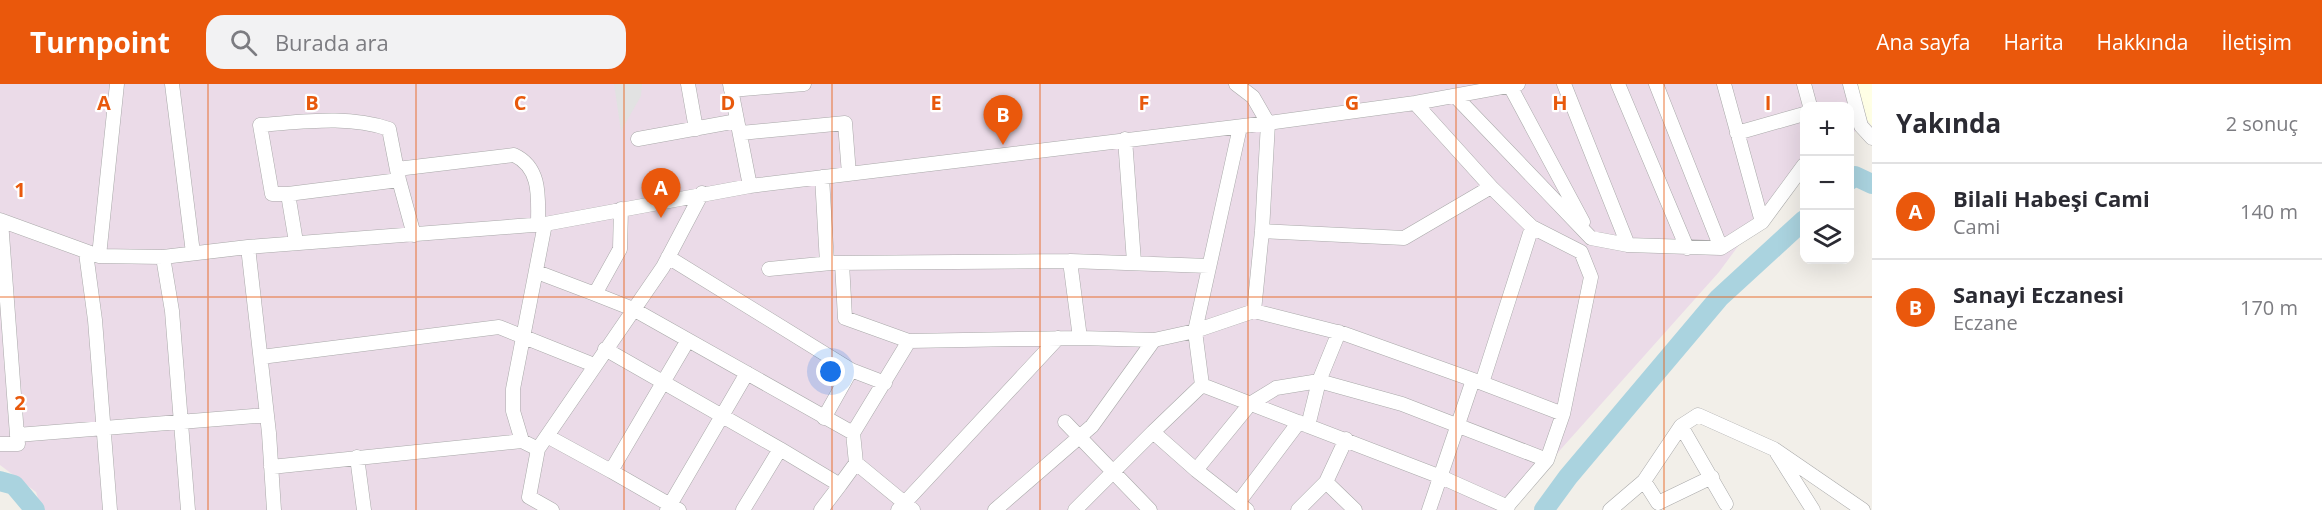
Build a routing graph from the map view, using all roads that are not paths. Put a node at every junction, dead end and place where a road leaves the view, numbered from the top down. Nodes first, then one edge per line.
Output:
1 (117, 84) edge
2 (172, 84) edge
3 (688, 84) edge
4 (804, 84) edge
5 (1236, 84) edge
6 (1564, 84) edge
7 (1618, 84) edge
8 (1656, 84) edge
9 (1724, 84) edge
10 (1804, 84) edge
11 (1850, 84) edge
12 (1514, 85) edge
13 (772, 86) edge
14 (1485, 86) edge
15 (731, 87) edge
16 (1456, 96) junction
17 (1809, 102) edge
18 (1415, 104) junction
19 (1800, 115) edge
20 (1268, 123) junction
21 (739, 127) junction
22 (1240, 127) junction
23 (696, 129) junction
24 (1855, 129) edge
25 (1737, 133) junction
26 (1872, 138) edge
27 (1125, 139) junction
28 (638, 140) dead end
29 (1800, 170) edge
30 (398, 174) junction
31 (849, 174) junction
32 (822, 177) junction
33 (750, 186) junction
34 (1491, 187) junction
35 (702, 193) junction
36 (288, 194) junction
37 (621, 209) junction
38 (1, 221) edge
39 (1762, 222) junction
40 (542, 225) junction
41 (1532, 227) junction
42 (1262, 231) junction
43 (414, 235) junction
44 (1591, 238) junction
45 (296, 242) junction
46 (1628, 245) junction
47 (248, 247) junction
48 (1687, 248) junction
49 (1721, 248) junction
50 (193, 253) junction
51 (93, 254) junction
52 (163, 256) junction
53 (668, 256) junction
54 (1070, 261) junction
55 (1134, 262) junction
56 (827, 263) junction
57 (842, 263) junction
58 (1209, 266) junction
59 (769, 269) dead end
60 (537, 272) junction
61 (595, 294) junction
62 (633, 309) junction
63 (1254, 311) junction
64 (1195, 331) junction
65 (1339, 332) junction
66 (525, 335) junction
67 (1058, 338) junction
68 (1080, 338) junction
69 (688, 340) junction
70 (1154, 340) junction
71 (909, 341) junction
72 (605, 349) junction
73 (261, 357) junction
74 (594, 365) junction
75 (851, 369) junction
76 (747, 373) junction
77 (664, 381) junction
78 (1319, 381) junction
79 (1478, 382) junction
80 (885, 383) junction
81 (1202, 385) junction
82 (1250, 404) junction
83 (1563, 414) junction
84 (267, 415) junction
85 (722, 416) junction
86 (824, 417) junction
87 (181, 421) junction
88 (1065, 422) dead end
89 (1303, 424) junction
90 (1458, 426) junction
91 (1681, 426) junction
92 (103, 428) junction
93 (1153, 432) junction
94 (853, 433) junction
95 (17, 435) junction
96 (547, 436) junction
97 (1079, 438) junction
98 (1346, 439) junction
99 (522, 441) junction
100 (0, 444) edge
101 (538, 449) junction
102 (780, 449) junction
103 (1774, 449) junction
104 (357, 457) junction
105 (1547, 460) junction
106 (856, 463) junction
107 (271, 467) junction
108 (1196, 470) junction
109 (611, 471) junction
110 (1113, 472) junction
111 (1441, 477) junction
112 (1712, 477) junction
113 (1644, 481) junction
114 (1326, 482) junction
115 (840, 485) junction
116 (527, 503) edge
117 (1243, 506) edge
118 (905, 507) edge
119 (672, 508) edge
120 (1506, 508) edge
121 (1724, 508) edge
122 (1078, 509) edge
123 (110, 510) edge
124 (188, 510) edge
125 (274, 510) edge
126 (364, 510) edge
127 (552, 510) edge
128 (743, 510) edge
129 (821, 510) edge
130 (995, 510) edge
131 (1150, 510) edge
132 (1298, 510) edge
133 (1355, 510) edge
134 (1429, 510) edge
135 (1610, 510) edge
136 (1813, 510) edge
137 (1863, 510) edge

1 - 51 street
2 - 50 street
3 - 23 street
4 - 13 street
5 - 20 street
6 - 46 street
7 - 48 street
8 - 49 street
9 - 25 street
10 - 17 street
11 - 24 street
12 - 14 street
12 - 44 street
13 - 15 street
14 - 16 street
15 - 21 street
16 - 18 street
16 - 44 street
18 - 20 street
18 - 34 street
19 - 25 street
20 - 22 street
20 - 42 street
21 - 23 street
21 - 31 street
21 - 33 street
22 - 27 street
22 - 58 street
23 - 28 street
24 - 26 street
25 - 39 street
27 - 31 street
27 - 55 street
29 - 39 street
30 - 36 street
30 - 36 street
30 - 40 street
30 - 43 street
31 - 32 street
32 - 33 street
32 - 56 street
33 - 35 street
34 - 41 street
34 - 42 street
35 - 37 street
35 - 53 street
36 - 45 street
37 - 40 street
37 - 61 street
38 - 51 street
38 - 95 street
39 - 49 street
40 - 43 street
40 - 60 street
41 - 79 street
41 - 83 street
42 - 63 street
43 - 45 street
44 - 46 street
45 - 47 street
46 - 48 street
47 - 50 street
47 - 73 street
48 - 49 street
50 - 52 street
51 - 52 street
51 - 92 street
52 - 87 street
53 - 62 street
53 - 75 street
54 - 55 street
54 - 57 street
54 - 68 street
55 - 58 street
56 - 57 street
56 - 59 street
57 - 71 street
58 - 64 street
60 - 61 street
60 - 66 street
61 - 62 street
62 - 69 street
62 - 72 street
63 - 64 street
63 - 65 street
64 - 70 street
64 - 81 street
65 - 78 street
65 - 79 street
66 - 73 street
66 - 74 street
66 - 99 street
67 - 68 street
67 - 71 street
67 - 118 street
68 - 70 street
69 - 76 street
69 - 77 street
70 - 97 street
71 - 80 street
72 - 74 street
72 - 77 street
73 - 84 street
74 - 96 street
75 - 80 street
75 - 86 street
76 - 85 street
76 - 86 street
77 - 85 street
77 - 109 street
78 - 82 street
78 - 89 street
78 - 90 street
79 - 83 street
79 - 90 street
80 - 94 street
81 - 82 street
81 - 93 street
82 - 89 street
82 - 108 street
83 - 105 street
84 - 87 street
84 - 107 street
85 - 102 street
85 - 119 street
86 - 94 street
87 - 92 street
87 - 124 street
88 - 97 street
89 - 98 street
89 - 117 street
90 - 105 street
90 - 111 street
91 - 103 street
91 - 112 street
91 - 113 street
92 - 95 street
92 - 123 street
93 - 108 street
93 - 110 street
94 - 106 street
95 - 100 street
96 - 101 street
96 - 109 street
97 - 110 street
97 - 130 street
98 - 111 street
98 - 114 street
99 - 101 street
99 - 104 street
101 - 116 street
102 - 115 street
102 - 128 street
103 - 136 street
103 - 137 street
104 - 107 street
104 - 126 street
105 - 120 street
106 - 115 street
106 - 118 street
107 - 125 street
108 - 117 street
109 - 119 street
110 - 122 street
110 - 131 street
111 - 120 street
111 - 134 street
112 - 113 street
112 - 121 street
113 - 135 street
114 - 132 street
114 - 133 street
115 - 129 street
116 - 127 street

